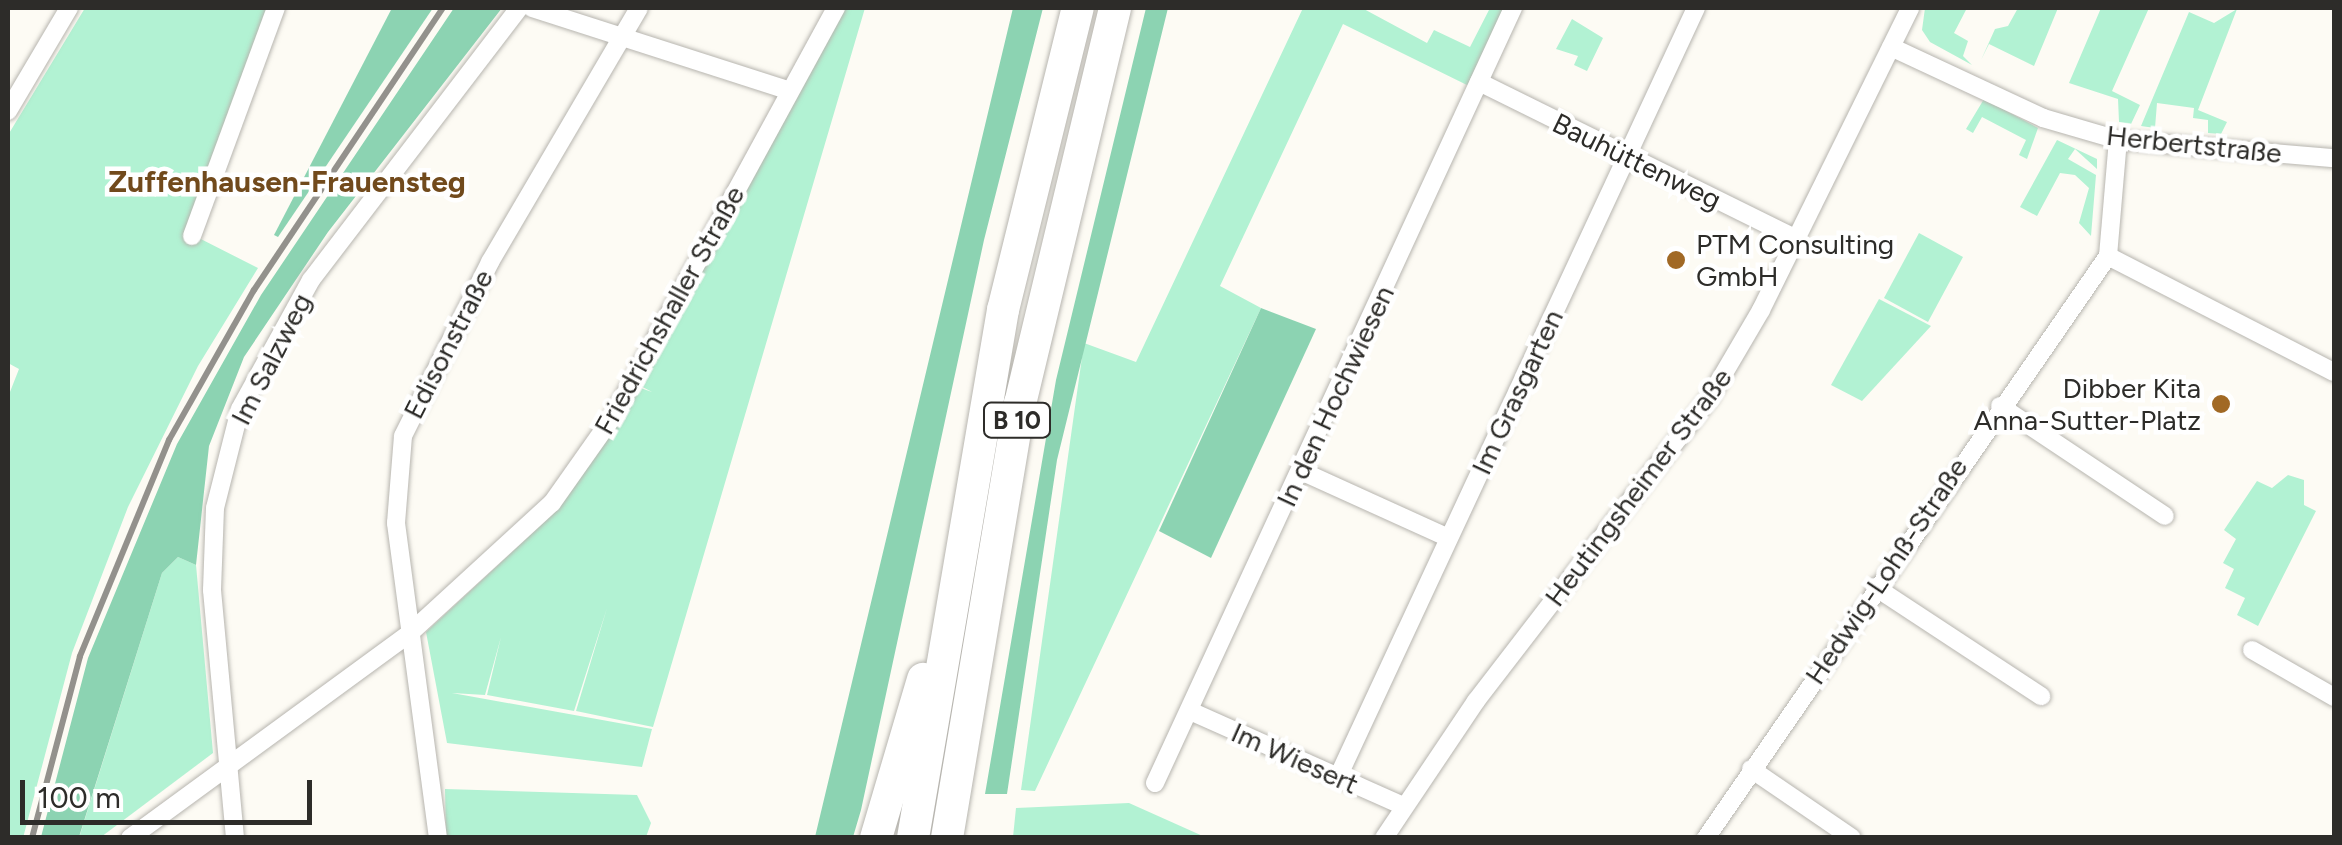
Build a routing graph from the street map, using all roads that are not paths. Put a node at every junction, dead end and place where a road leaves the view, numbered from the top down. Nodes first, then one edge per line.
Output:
1 (69, 8) edge
2 (276, 8) edge
3 (519, 8) edge
4 (532, 8) edge
5 (639, 8) edge
6 (836, 8) edge
7 (1078, 8) edge
8 (1115, 8) edge
9 (1513, 8) edge
10 (1696, 8) edge
11 (1910, 8) edge
12 (619, 39) junction
13 (1891, 48) junction
14 (1479, 82) junction
15 (790, 91) junction
16 (8, 111) edge
17 (2118, 140) junction
18 (1628, 157) junction
19 (2334, 158) edge
20 (192, 236) dead end
21 (1796, 239) junction
22 (2108, 256) junction
23 (2334, 372) edge
24 (2000, 406) junction
25 (1301, 471) junction
26 (2165, 516) dead end
27 (1449, 538) junction
28 (1874, 587) junction
29 (945, 620) junction
30 (412, 632) junction
31 (2252, 650) dead end
32 (2041, 696) dead end
33 (2334, 697) edge
34 (1190, 711) junction
35 (229, 761) junction
36 (1751, 768) junction
37 (1338, 777) junction
38 (1155, 784) dead end
39 (1401, 805) junction
40 (130, 838) edge
41 (234, 838) edge
42 (438, 838) edge
43 (876, 838) edge
44 (913, 838) edge
45 (947, 838) edge
46 (1384, 838) edge
47 (1706, 838) edge
48 (1852, 838) edge

1 - 16 street
2 - 20 street
3 - 35 street, Im Salzweg
4 - 12 street
5 - 12 street, Edisonstraße
6 - 15 street, Friedrichshaller Straße
7 - 29 highway, B 10
8 - 45 highway, B 10
9 - 14 street, In den Hochwiesen
10 - 18 street, Im Grasgarten
11 - 13 street, Heutingsheimer Straße
12 - 15 street
12 - 30 street, Edisonstraße
13 - 17 street, Herbertstraße
13 - 21 street, Heutingsheimer Straße
14 - 18 street, Bauhüttenweg
14 - 25 street, In den Hochwiesen
15 - 30 street, Friedrichshaller Straße
17 - 19 street, Herbertstraße
17 - 22 street
18 - 21 street, Bauhüttenweg
18 - 27 street, Im Grasgarten
21 - 39 street, Heutingsheimer Straße
22 - 23 street
22 - 24 street, Hedwig-Lohß-Straße
24 - 26 street
24 - 28 street, Hedwig-Lohß-Straße
25 - 27 street
25 - 34 street, In den Hochwiesen
27 - 37 street, Im Grasgarten
28 - 32 street
28 - 36 street, Hedwig-Lohß-Straße
29 - 43 highway
29 - 44 highway, B 10
30 - 35 street, Friedrichshaller Straße
30 - 42 street, Edisonstraße
31 - 33 street
34 - 37 street, Im Wiesert
34 - 38 street, In den Hochwiesen
35 - 40 street, Friedrichshaller Straße
35 - 41 street, Im Salzweg
36 - 47 street, Hedwig-Lohß-Straße
36 - 48 street
37 - 39 street, Im Wiesert
39 - 46 street, Heutingsheimer Straße

